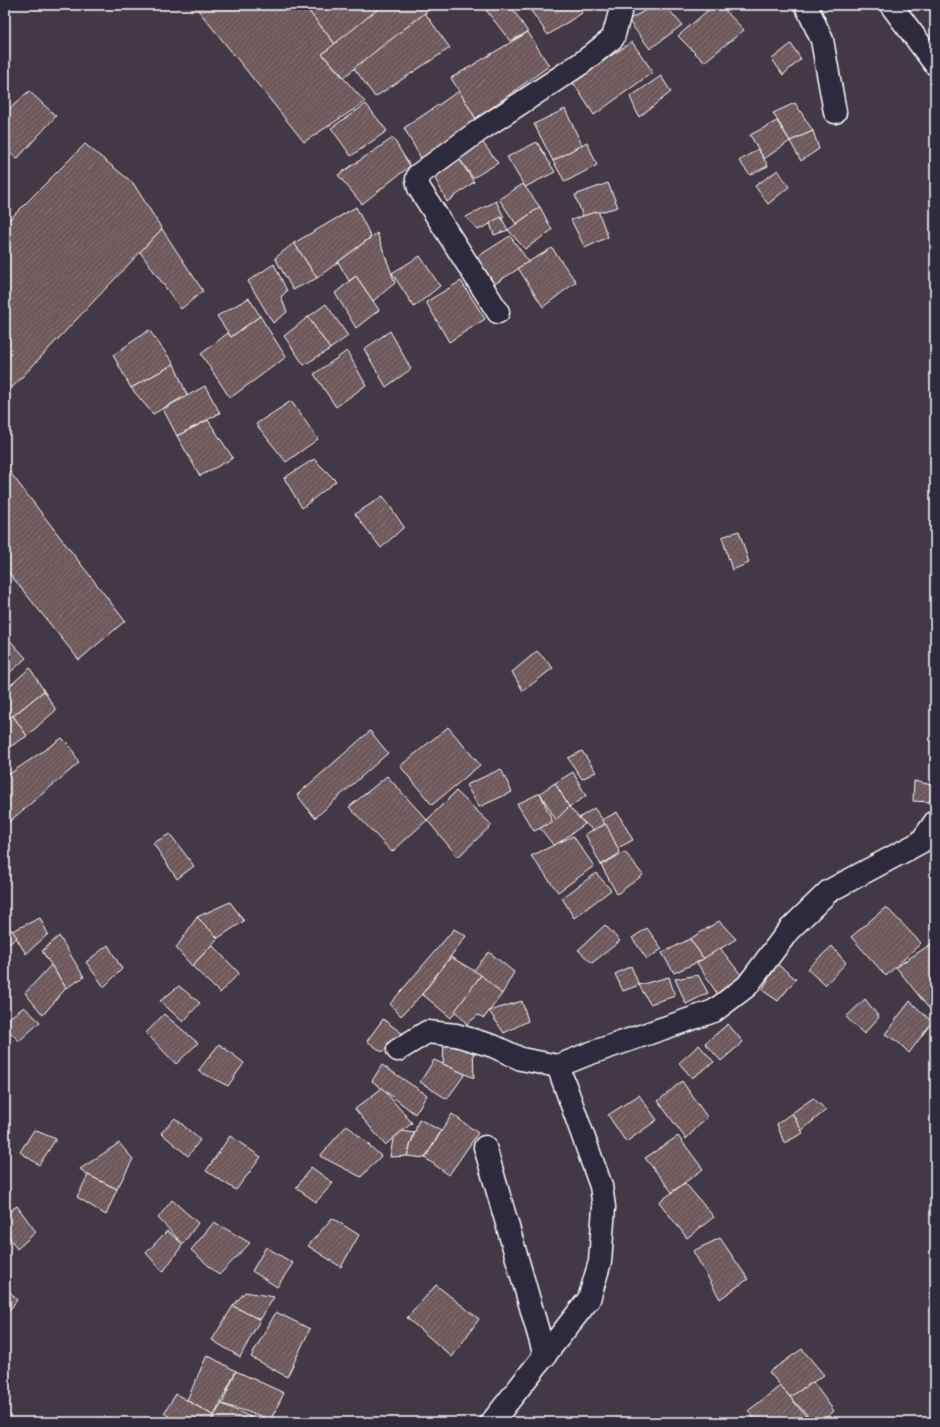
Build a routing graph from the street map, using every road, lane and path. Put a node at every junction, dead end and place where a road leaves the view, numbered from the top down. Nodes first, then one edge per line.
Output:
1 (622, 5) edge
2 (806, 5) edge
3 (891, 5) edge
4 (935, 64) edge
5 (835, 112) dead end
6 (498, 312) dead end
7 (935, 822) edge
8 (398, 1050) dead end
9 (558, 1066) junction
10 (485, 1147) dead end
11 (545, 1356) junction
12 (492, 1422) edge

1 - 6 street
2 - 5 street
3 - 4 street
7 - 9 street
8 - 9 street
9 - 11 street
10 - 11 street
11 - 12 street

